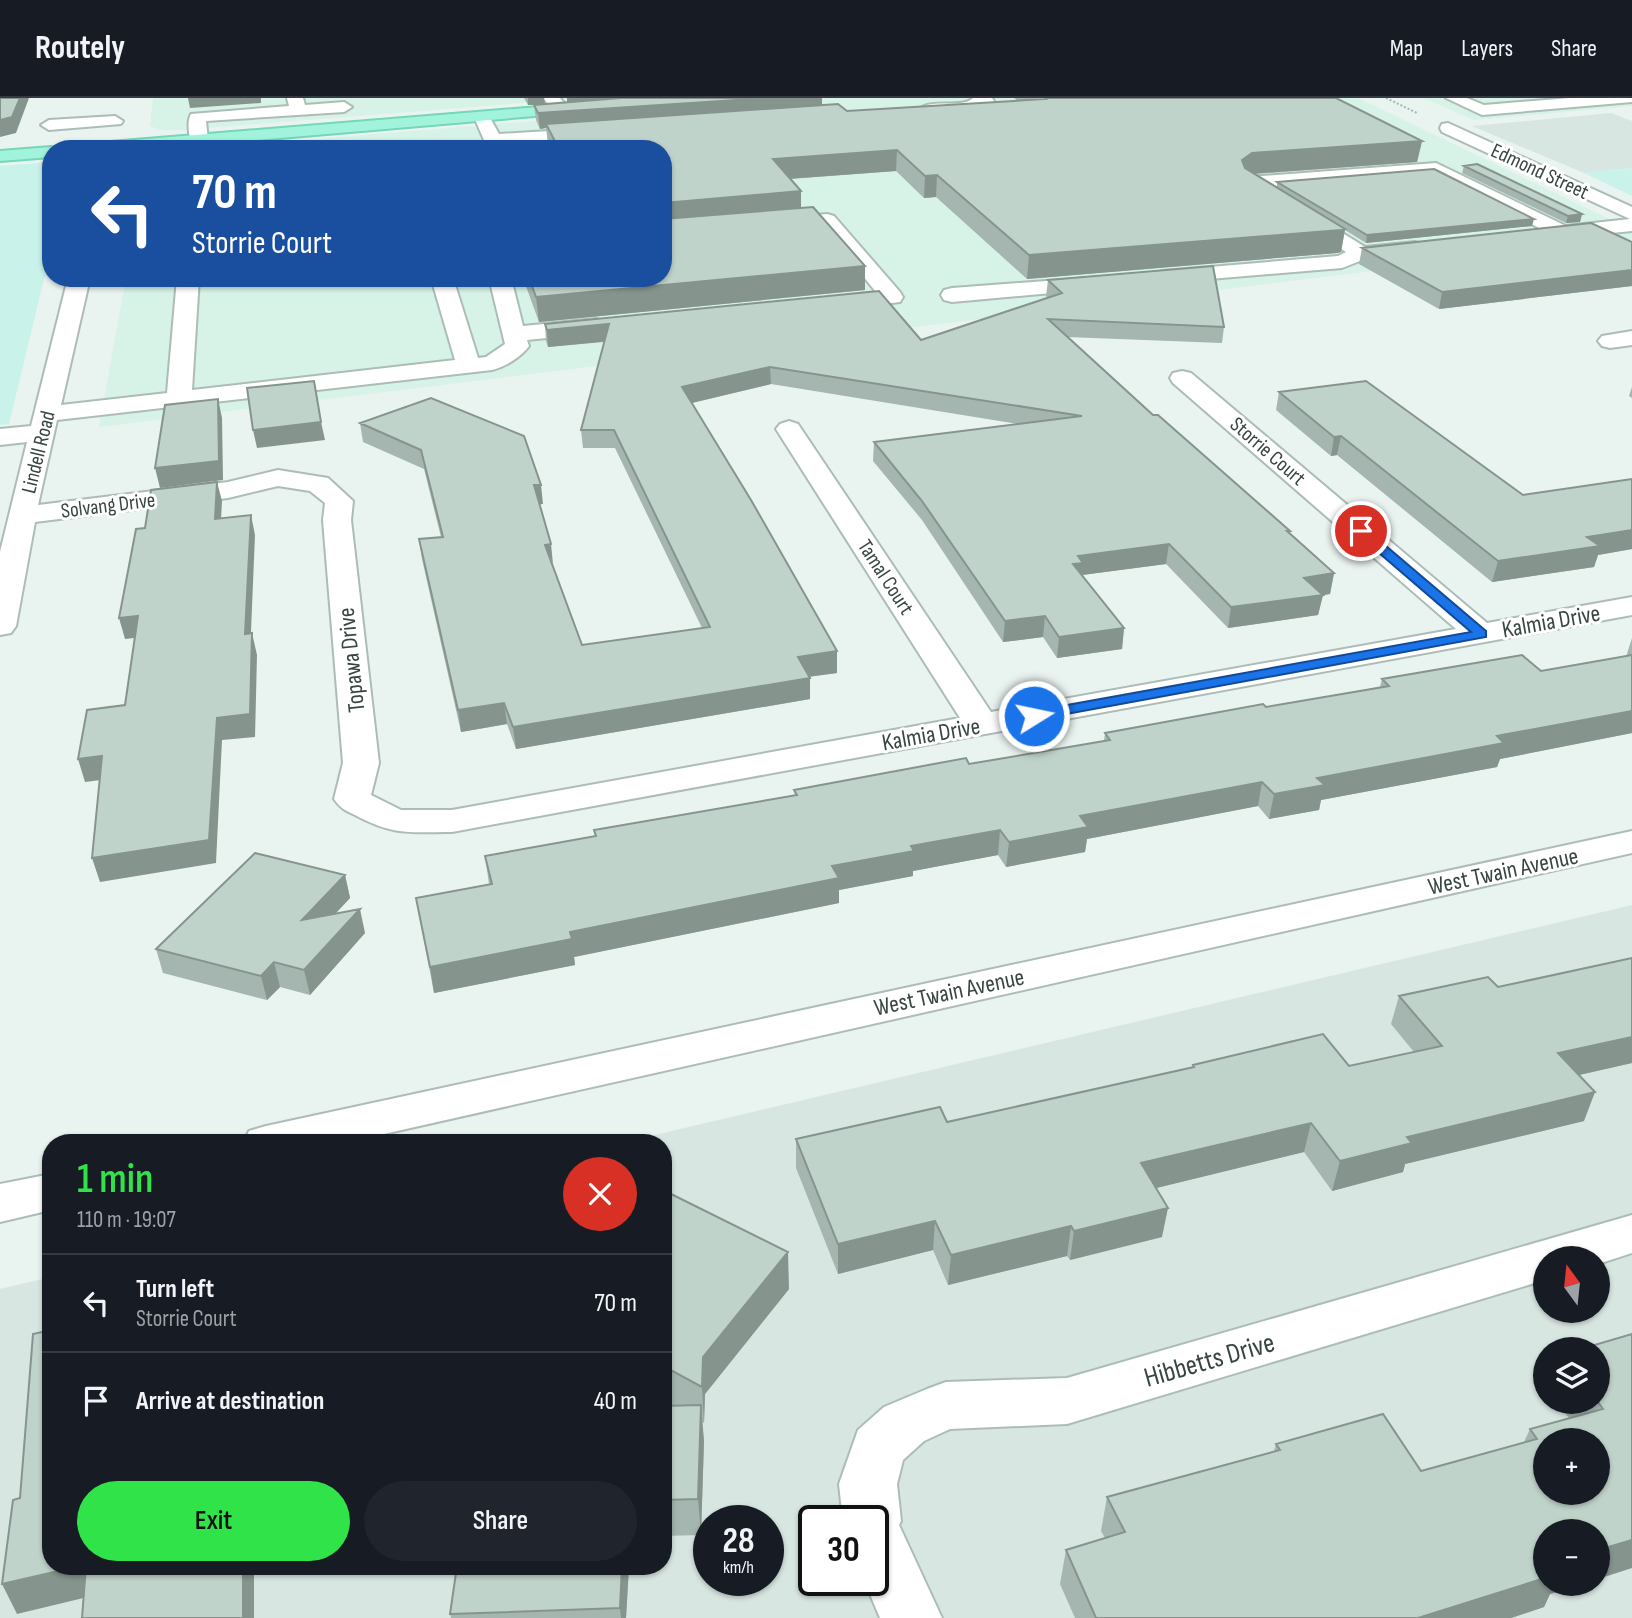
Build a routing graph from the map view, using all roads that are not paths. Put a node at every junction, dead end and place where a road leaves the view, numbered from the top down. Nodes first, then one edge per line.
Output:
1 (494, 98) edge
2 (982, 98) edge
3 (1454, 98) edge
4 (1629, 98) edge
5 (342, 103) edge
6 (296, 104) edge
7 (557, 104) edge
8 (54, 107) dead end
9 (601, 107) edge
10 (911, 111) edge
11 (503, 115) junction
12 (482, 117) junction
13 (351, 127) junction
14 (1448, 128) dead end
15 (618, 131) edge
16 (49, 137) edge
17 (111, 140) edge
18 (199, 140) joint
19 (493, 140) edge
20 (533, 140) edge
21 (0, 156) edge
22 (1632, 215) edge
23 (1632, 225) edge
24 (758, 226) edge
25 (1563, 232) junction
26 (1526, 236) edge
27 (1436, 245) edge
28 (1361, 253) junction
29 (1147, 279) edge
30 (1119, 281) edge
31 (77, 287) edge
32 (187, 287) edge
33 (445, 287) edge
34 (502, 287) edge
35 (952, 295) dead end
36 (811, 305) edge
37 (622, 324) edge
38 (514, 334) junction
39 (468, 365) junction
40 (1182, 378) dead end
41 (179, 399) junction
42 (45, 423) junction
43 (789, 429) dead end
44 (0, 437) edge
45 (318, 484) joint
46 (22, 515) junction
47 (8, 550) edge
48 (1632, 606) edge
49 (0, 626) edge
50 (1481, 634) junction
51 (982, 725) junction
52 (394, 821) joint
53 (1632, 842) edge
54 (307, 1134) edge
55 (42, 1194) edge
56 (0, 1203) edge
57 (1632, 1234) edge
58 (1592, 1246) edge
59 (1533, 1263) edge
60 (870, 1505) edge
61 (889, 1568) edge
62 (911, 1618) edge

1 - 11 street
2 - 10 street
3 - 4 street
5 - 6 street
5 - 13 street
6 - 18 street
7 - 9 main road
7 - 11 main road
8 - 16 street
11 - 12 main road
12 - 13 main road
12 - 19 street
13 - 18 main road
14 - 22 street, Edmond Street
15 - 20 street
16 - 17 street
16 - 21 main road
23 - 25 street
24 - 36 street
25 - 26 street
25 - 28 street
27 - 28 street
28 - 29 street
30 - 35 street
31 - 42 street, Lindell Road
32 - 41 street
33 - 39 street
34 - 38 street
37 - 38 street
38 - 39 street
39 - 41 street
40 - 50 street, Storrie Court
41 - 42 street
42 - 44 street
42 - 46 street, Lindell Road
43 - 51 street, Tamal Court
45 - 46 street, Solvang Drive
45 - 52 street, Topawa Drive
46 - 47 street, Lindell Road
47 - 49 street, Lindell Road
48 - 50 street, Kalmia Drive
50 - 51 street, Kalmia Drive
51 - 52 street, Kalmia Drive
53 - 54 street, West Twain Avenue
55 - 56 street
57 - 58 street, Hibbetts Drive
59 - 60 street, Hibbetts Drive
61 - 62 street

